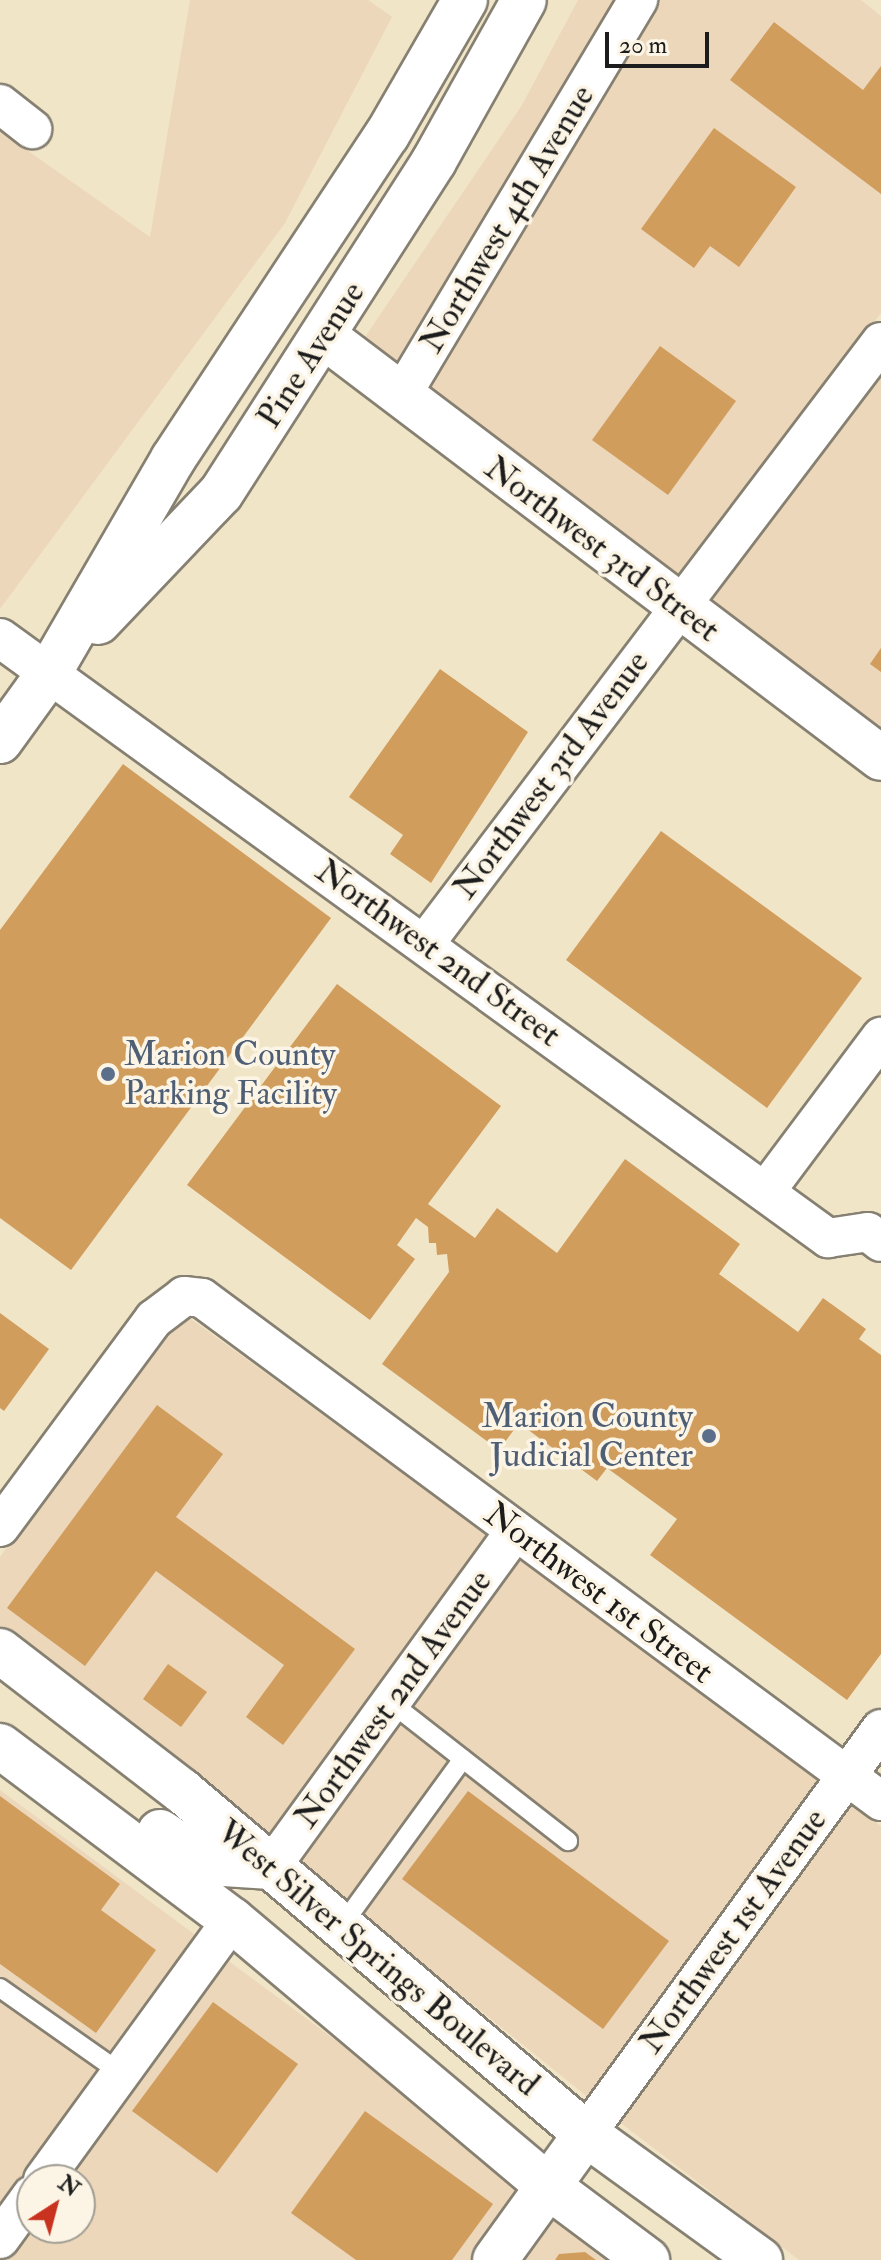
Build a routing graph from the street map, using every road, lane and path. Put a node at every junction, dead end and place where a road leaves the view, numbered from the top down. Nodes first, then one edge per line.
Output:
1 (465, 0) edge
2 (524, 0) edge
3 (638, 0) edge
4 (0, 104) edge
5 (32, 129) dead end
6 (325, 337) junction
7 (881, 342) edge
8 (401, 396) junction
9 (676, 607) junction
10 (0, 638) edge
11 (49, 673) junction
12 (0, 741) edge
13 (881, 758) edge
14 (426, 942) junction
15 (881, 1037) edge
16 (765, 1192) junction
17 (881, 1242) edge
18 (0, 1527) edge
19 (515, 1531) junction
20 (0, 1651) edge
21 (390, 1702) junction
22 (881, 1729) edge
23 (0, 1746) edge
24 (463, 1759) junction
25 (846, 1776) junction
26 (64, 1792) junction
27 (881, 1801) edge
28 (568, 1841) dead end
29 (271, 1867) junction
30 (232, 1920) junction
31 (336, 1933) junction
32 (0, 1988) edge
33 (121, 2073) junction
34 (586, 2134) junction
35 (55, 2164) edge
36 (548, 2186) junction
37 (16, 2217) edge
38 (0, 2239) edge
39 (495, 2260) edge
40 (647, 2260) edge
41 (760, 2260) edge

1 - 11 main road, Pine Avenue
2 - 6 main road, Pine Avenue
3 - 8 street, Northwest 4th Avenue
4 - 5 street
6 - 8 main road, Northwest 3rd Street
6 - 11 main road, Pine Avenue
7 - 9 street, Northwest 3rd Avenue
8 - 9 main road, Northwest 3rd Street
9 - 13 main road, Northwest 3rd Street
9 - 14 street, Northwest 3rd Avenue
10 - 11 street, Northwest 2nd Street
11 - 12 main road, Pine Avenue
11 - 14 street, Northwest 2nd Street
14 - 16 street, Northwest 2nd Street
15 - 16 street
16 - 17 street, Northwest 2nd Street
18 - 19 street, Northwest 1st Street
19 - 21 street, Northwest 2nd Avenue
19 - 25 street, Northwest 1st Street
20 - 29 main road, West Silver Springs Boulevard
21 - 24 lane
21 - 29 street, Northwest 2nd Avenue
22 - 25 street, Northwest 1st Avenue
23 - 26 main road, West Silver Springs Boulevard
24 - 28 lane
24 - 31 lane
25 - 27 street, Northwest 1st Street
25 - 34 street, Northwest 1st Avenue
26 - 29 main road
26 - 30 main road, West Silver Springs Boulevard
29 - 31 main road, West Silver Springs Boulevard
30 - 31 main road
30 - 33 street
30 - 36 main road, West Silver Springs Boulevard
31 - 34 main road, West Silver Springs Boulevard
32 - 33 lane
33 - 35 street
34 - 36 main road
34 - 41 main road, West Silver Springs Boulevard
36 - 39 main road
36 - 40 main road, West Silver Springs Boulevard
37 - 38 street

